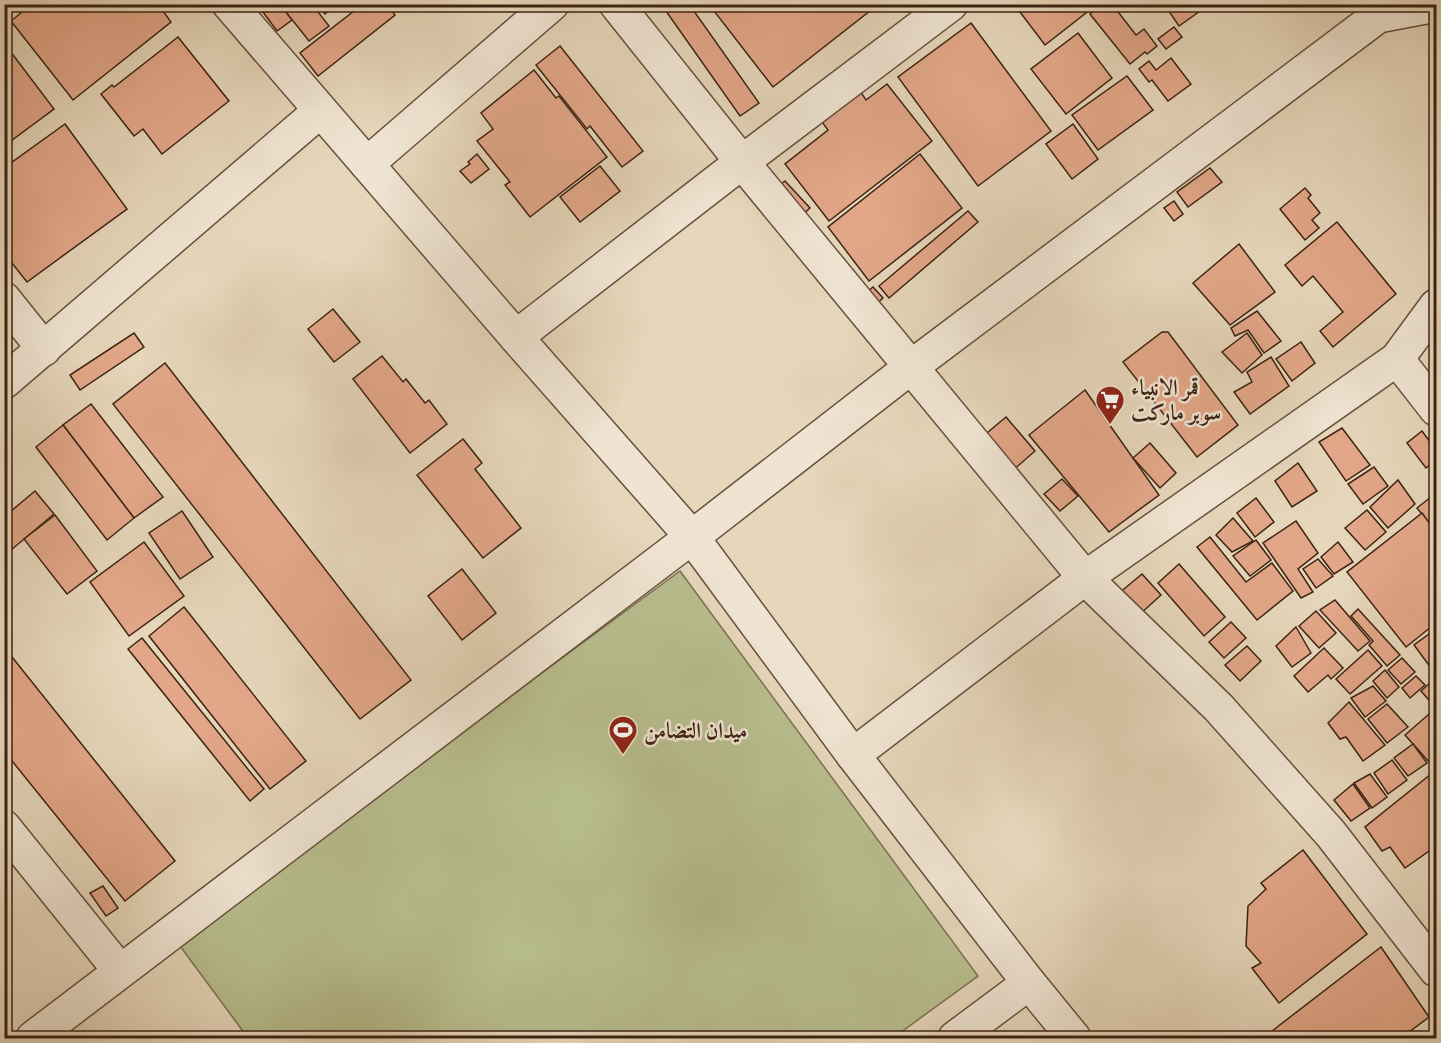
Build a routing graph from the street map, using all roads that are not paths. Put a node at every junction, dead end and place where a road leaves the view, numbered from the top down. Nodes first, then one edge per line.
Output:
1 (230, 4) edge
2 (552, 4) edge
3 (616, 4) edge
4 (951, 4) edge
5 (1437, 5) edge
6 (1373, 10) edge
7 (320, 111) junction
8 (742, 162) junction
9 (367, 164) junction
10 (4, 299) edge
11 (1437, 306) edge
12 (516, 337) junction
13 (44, 349) junction
14 (1397, 359) junction
15 (911, 367) junction
16 (4, 382) edge
17 (1437, 409) edge
18 (692, 537) junction
19 (1085, 578) junction
20 (853, 754) junction
21 (4, 827) edge
22 (1437, 970) edge
23 (120, 971) junction
24 (1029, 983) junction
25 (33, 1038) edge
26 (955, 1038) edge
27 (1074, 1038) edge

1 - 7 street
2 - 9 street
3 - 8 street
4 - 8 street
5 - 6 street
6 - 15 street
7 - 9 street
7 - 13 street
8 - 12 street
8 - 15 street
9 - 12 street
10 - 13 street
11 - 14 street
12 - 18 street
13 - 16 street
14 - 17 street
14 - 19 street
15 - 18 street
15 - 19 street
18 - 20 street
18 - 23 street
19 - 20 street
19 - 22 street
20 - 24 street
21 - 23 street
23 - 25 street
24 - 26 street
24 - 27 street

